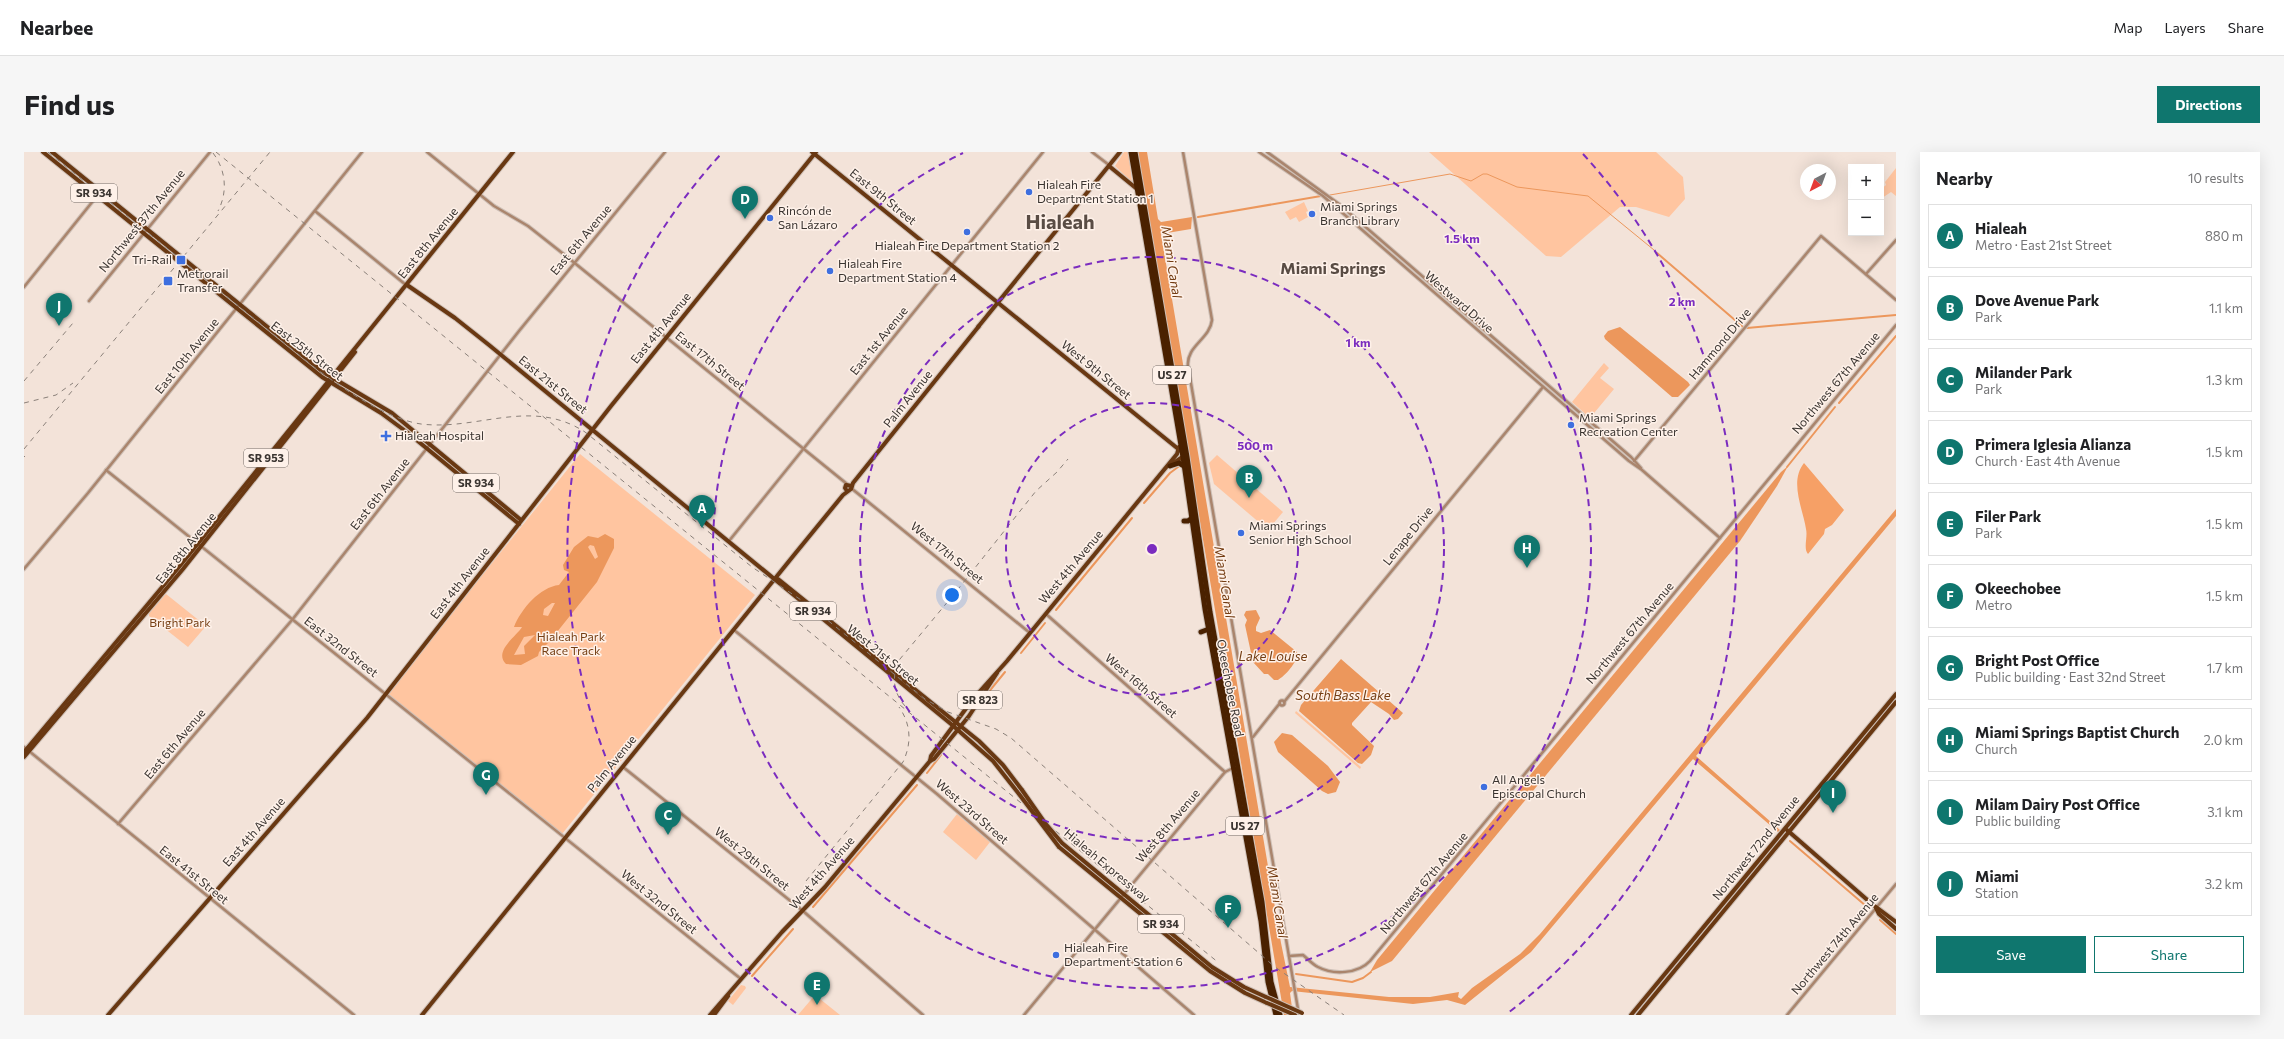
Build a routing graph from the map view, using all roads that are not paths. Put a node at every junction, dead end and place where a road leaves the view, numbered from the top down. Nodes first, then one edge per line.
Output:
1 (44, 152) edge
2 (52, 152) edge
3 (210, 152) edge
4 (362, 152) edge
5 (427, 152) edge
6 (514, 152) edge
7 (665, 152) edge
8 (1043, 152) edge
9 (1092, 152) edge
10 (1120, 152) edge
11 (1131, 152) edge
12 (1135, 152) edge
13 (1183, 152) edge
14 (1259, 152) edge
15 (1267, 152) edge
16 (814, 153) edge
17 (1109, 166) junction
18 (1138, 189) junction
19 (480, 194) junction
20 (97, 196) junction
21 (315, 211) junction
22 (1146, 214) junction
23 (147, 229) junction
24 (144, 233) junction
25 (1896, 240) edge
26 (180, 259) junction
27 (575, 263) junction
28 (952, 266) junction
29 (1866, 274) junction
30 (1152, 277) junction
31 (212, 282) junction
32 (1158, 284) junction
33 (406, 285) junction
34 (208, 286) junction
35 (24, 287) edge
36 (1896, 300) edge
37 (89, 301) dead end
38 (997, 303) junction
39 (240, 304) junction
40 (237, 308) junction
41 (1896, 325) edge
42 (666, 337) junction
43 (501, 354) junction
44 (331, 381) junction
45 (1543, 387) junction
46 (592, 430) junction
47 (429, 448) junction
48 (803, 449) junction
49 (1184, 454) junction
50 (1635, 461) junction
51 (1632, 464) junction
52 (1170, 466) junction
53 (1184, 466) junction
54 (106, 470) junction
55 (1642, 470) junction
56 (1161, 473) junction
57 (850, 486) junction
58 (1192, 518) junction
59 (1184, 521) dead end
60 (520, 522) junction
61 (1193, 529) junction
62 (1198, 536) junction
63 (1720, 538) junction
64 (729, 541) junction
65 (200, 544) junction
66 (1198, 562) junction
67 (24, 569) edge
68 (1203, 569) junction
69 (776, 578) junction
70 (1207, 610) junction
71 (1046, 614) junction
72 (292, 620) junction
73 (1209, 629) junction
74 (734, 630) junction
75 (1201, 632) dead end
76 (1030, 633) junction
77 (1211, 641) junction
78 (1217, 648) junction
79 (997, 673) junction
80 (1223, 679) junction
81 (1220, 686) junction
82 (386, 694) junction
83 (1896, 694) edge
84 (1896, 702) edge
85 (954, 724) junction
86 (960, 728) junction
87 (1252, 737) junction
88 (26, 750) edge
89 (24, 757) edge
90 (930, 761) junction
91 (623, 767) junction
92 (1237, 767) junction
93 (1225, 772) junction
94 (917, 776) junction
95 (118, 824) junction
96 (1787, 830) junction
97 (564, 839) junction
98 (1060, 845) junction
99 (1896, 884) edge
100 (1124, 894) junction
101 (209, 898) junction
102 (1120, 898) junction
103 (1876, 908) junction
104 (803, 911) junction
105 (1896, 922) edge
106 (1094, 929) junction
107 (1896, 929) edge
108 (1289, 956) junction
109 (741, 979) junction
110 (728, 996) junction
111 (1303, 1014) edge
112 (108, 1015) edge
113 (354, 1015) edge
114 (422, 1015) edge
115 (710, 1015) edge
116 (714, 1015) edge
117 (923, 1015) edge
118 (1024, 1015) edge
119 (1194, 1015) edge
120 (1276, 1015) edge
121 (1280, 1015) edge
122 (1295, 1015) edge
123 (1631, 1015) edge
124 (1638, 1015) edge
125 (1787, 1015) edge

1 - 20 main road, SR 934
2 - 23 main road, SR 934
3 - 23 street, Northwest 37th Avenue
4 - 21 street, East 10th Avenue
5 - 19 street, East 17th Street
6 - 19 main road, East 8th Avenue / SR 953
7 - 27 street, East 6th Avenue
8 - 28 street, East 1st Avenue
9 - 17 street
10 - 17 main road, Palm Avenue
11 - 18 highway, Okeechobee Road / US 27
12 - 22 highway, Okeechobee Road / US 27
13 - 87 street
14 - 45 street, Westward Drive
15 - 50 street, Westward Drive
16 - 28 main road, East 9th Street
16 - 42 main road, East 4th Avenue
17 - 18 main road
17 - 38 main road, Palm Avenue
18 - 22 highway
18 - 30 highway, Okeechobee Road / US 27
19 - 27 street, East 17th Street
19 - 33 main road, East 8th Avenue / SR 953
20 - 24 main road, SR 934
20 - 35 street
21 - 33 street, East 21st Street
21 - 39 street, East 10th Avenue
22 - 32 highway, Okeechobee Road / US 27
23 - 24 street, Northwest 37th Avenue
23 - 26 main road, SR 934
24 - 26 main road, SR 934
24 - 37 street, Northwest 37th Avenue
25 - 29 street
26 - 31 main road, SR 934
26 - 34 main road, East 25th Street / SR 934
27 - 42 street, East 17th Street
27 - 43 street, East 6th Avenue
28 - 38 main road, East 9th Street
28 - 48 street, East 1st Avenue
29 - 36 street
29 - 50 street, Hammond Drive
30 - 32 highway
30 - 49 highway, Okeechobee Road / US 27
31 - 34 main road
31 - 39 main road, SR 934
32 - 49 highway, Okeechobee Road / US 27
33 - 43 main road, East 21st Street
33 - 44 main road, East 8th Avenue / SR 953
34 - 40 main road, East 25th Street / SR 934
38 - 49 main road, West 9th Street
38 - 57 main road, Palm Avenue
39 - 40 street, East 10th Avenue
39 - 44 main road, SR 934
40 - 44 main road, East 25th Street / SR 934
40 - 54 street, East 10th Avenue
41 - 63 street, Northwest 67th Avenue
42 - 46 main road, East 4th Avenue
42 - 48 street, East 17th Street
43 - 46 main road, East 21st Street
43 - 47 street, East 6th Avenue
44 - 47 main road, East 25th Street / SR 934
44 - 65 main road, East 8th Avenue / SR 953
45 - 51 street, Westward Drive
45 - 87 street, Lenape Drive
46 - 60 main road, East 4th Avenue
46 - 64 main road, East 21st Street / SR 934
47 - 60 main road, SR 934
47 - 72 street, East 6th Avenue
48 - 57 street, East 17th Street
48 - 64 street, East 1st Avenue
49 - 52 main road, West 4th Avenue / SR 823
49 - 53 highway, Okeechobee Road / US 27
49 - 56 main road, West 4th Avenue / SR 823
49 - 62 highway, Okeechobee Road / US 27
50 - 51 street, Hammond Drive
50 - 55 street, Westward Drive
51 - 55 street, Westward Drive
52 - 53 highway
52 - 56 main road, West 4th Avenue / SR 823
53 - 58 highway, Okeechobee Road / US 27
54 - 65 street, East 32nd Street
54 - 67 street, East 10th Avenue
55 - 63 street, Westward Drive
56 - 71 main road, West 4th Avenue / SR 823
57 - 69 main road, Palm Avenue
57 - 76 street, West 17th Street
58 - 59 highway
58 - 61 highway, Okeechobee Road / US 27
60 - 82 main road, East 4th Avenue
61 - 62 highway
61 - 66 highway, Okeechobee Road / US 27
62 - 68 highway, Okeechobee Road / US 27
63 - 108 street, Northwest 67th Avenue
64 - 69 main road, East 21st Street / SR 934
65 - 72 street, East 32nd Street
65 - 88 main road, East 8th Avenue / SR 953
66 - 68 highway
66 - 70 highway, Okeechobee Road / US 27
68 - 70 highway, Okeechobee Road / US 27
69 - 74 main road, Palm Avenue
69 - 85 main road, West 21st Street / SR 934
70 - 73 highway, Okeechobee Road / US 27
70 - 78 highway, Okeechobee Road / US 27
71 - 76 main road, West 4th Avenue / SR 823
71 - 93 street, West 16th Street
72 - 82 street, East 32nd Street
72 - 95 street, East 6th Avenue
73 - 75 highway
73 - 77 highway, Okeechobee Road / US 27
74 - 91 main road, Palm Avenue
74 - 94 street, West 23rd Street
76 - 79 main road, West 4th Avenue / SR 823
77 - 78 highway
77 - 81 highway, Okeechobee Road / US 27
78 - 80 highway, Okeechobee Road / US 27
79 - 85 main road, West 4th Avenue / SR 823
79 - 86 main road, West 4th Avenue / SR 823
80 - 81 highway
80 - 92 highway, Okeechobee Road / US 27
81 - 92 highway, Okeechobee Road / US 27
82 - 97 street, East 32nd Street
82 - 101 main road, East 4th Avenue
83 - 96 main road, Northwest 72nd Avenue
84 - 96 main road, Northwest 72nd Avenue
85 - 86 main road, West 21st Street / SR 934
85 - 90 main road, West 4th Avenue / SR 823
86 - 90 main road, West 4th Avenue / SR 823
86 - 98 main road, Hialeah Expressway / SR 934, bridge
87 - 108 street
88 - 89 main road, East 8th Avenue / SR 953
88 - 95 street, East 41st Street
90 - 94 main road, West 4th Avenue / SR 823
91 - 97 main road, Palm Avenue
91 - 104 street, West 29th Street
92 - 93 street, West 8th Avenue
92 - 120 highway, Okeechobee Road / US 27
92 - 121 highway, Okeechobee Road / US 27
93 - 100 street, West 8th Avenue
94 - 104 main road, West 4th Avenue / SR 823
94 - 106 street, West 23rd Street
95 - 101 street, East 41st Street
96 - 103 main road
96 - 123 main road, Northwest 72nd Avenue
96 - 124 main road, Northwest 72nd Avenue
97 - 109 street, West 32nd Street
97 - 114 main road, Palm Avenue
98 - 100 main road, Hialeah Expressway / SR 934
98 - 102 main road, Hialeah Expressway / SR 934
99 - 103 street, Northwest 74th Avenue
100 - 102 street, West 8th Avenue
100 - 111 main road, Hialeah Expressway / SR 934, bridge
101 - 112 main road, East 4th Avenue
101 - 113 street, East 41st Street
102 - 106 street, West 8th Avenue
102 - 122 main road, Hialeah Expressway / SR 934, bridge
103 - 105 main road
103 - 107 main road
103 - 125 street, Northwest 74th Avenue
104 - 109 main road, West 4th Avenue / SR 823
104 - 117 street, West 29th Street
106 - 118 street, West 8th Avenue
106 - 119 street, West 23rd Street
108 - 111 street
109 - 110 main road, West 4th Avenue / SR 823
110 - 115 main road, West 4th Avenue / SR 823
110 - 116 main road, West 4th Avenue / SR 823

